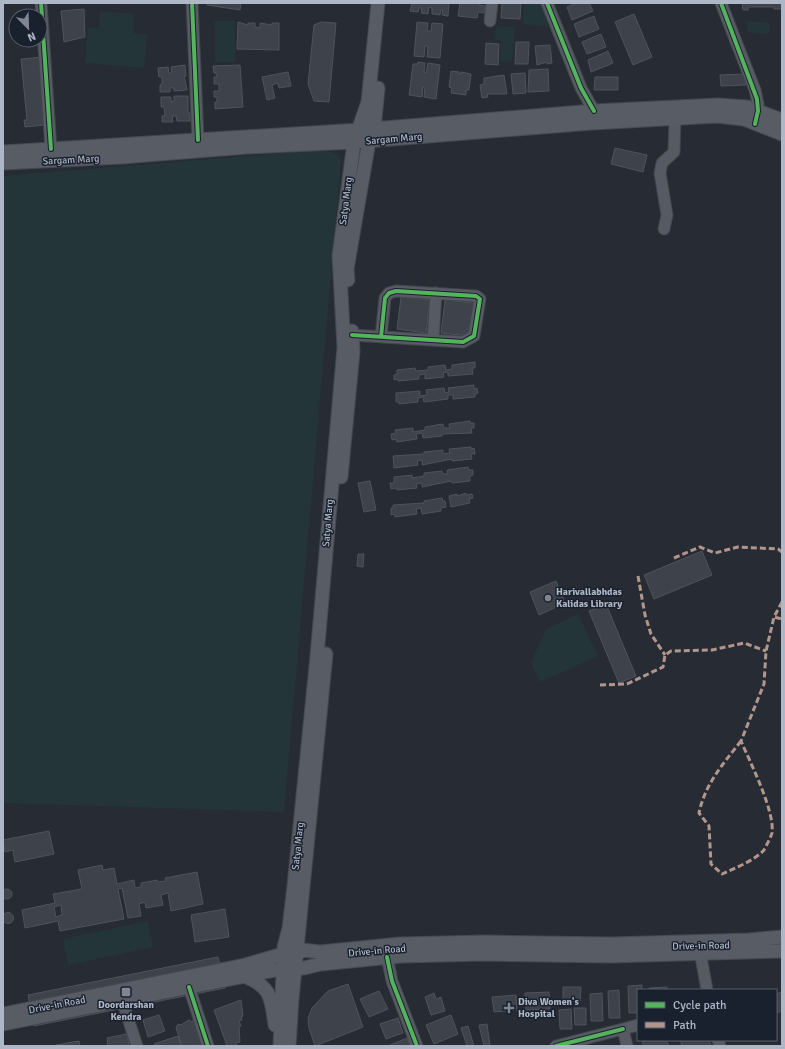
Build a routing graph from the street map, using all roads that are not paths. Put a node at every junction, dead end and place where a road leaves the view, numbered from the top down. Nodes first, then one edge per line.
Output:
1 (192, 3) edge
2 (378, 3) edge
3 (386, 3) edge
4 (492, 3) edge
5 (547, 3) edge
6 (721, 3) edge
7 (43, 4) edge
8 (490, 21) dead end
9 (594, 112) junction
10 (756, 117) junction
11 (675, 118) junction
12 (782, 120) edge
13 (374, 129) junction
14 (359, 130) junction
15 (782, 134) edge
16 (198, 140) junction
17 (369, 141) junction
18 (354, 142) junction
19 (51, 149) junction
20 (3, 152) edge
21 (3, 163) edge
22 (664, 229) dead end
23 (436, 293) junction
24 (352, 335) junction
25 (381, 337) junction
26 (433, 340) junction
27 (343, 410) junction
28 (782, 937) edge
29 (699, 948) junction
30 (297, 951) junction
31 (782, 951) edge
32 (283, 954) junction
33 (387, 957) junction
34 (289, 968) junction
35 (244, 976) junction
36 (189, 987) junction
37 (707, 989) edge
38 (122, 1000) junction
39 (3, 1014) edge
40 (3, 1024) edge
41 (637, 1025) edge
42 (624, 1028) junction
43 (137, 1046) edge
44 (208, 1046) edge
45 (280, 1046) edge
46 (290, 1046) edge
47 (417, 1046) edge
48 (556, 1046) edge
49 (627, 1046) edge

1 - 16 street
2 - 14 main road, Satya Marg
3 - 13 main road, Satya Marg
4 - 8 street
5 - 9 street
6 - 10 street
7 - 19 street
9 - 10 main road, Sargam Marg
9 - 13 main road, Sargam Marg
10 - 11 main road, Sargam Marg
10 - 12 main road, Sargam Marg
10 - 15 main road, Sargam Marg
11 - 17 main road, Sargam Marg
11 - 22 street
13 - 14 main road, Sargam Marg
13 - 17 main road, Satya Marg
14 - 16 main road, Sargam Marg
14 - 18 main road, Satya Marg
16 - 19 main road, Sargam Marg
17 - 18 main road, Sargam Marg
17 - 24 main road, Satya Marg
18 - 21 main road, Sargam Marg
18 - 27 main road, Satya Marg
19 - 20 main road, Sargam Marg
23 - 25 street
23 - 26 street
23 - 26 street
24 - 25 street
24 - 27 main road, Satya Marg
25 - 26 street
27 - 30 main road, Satya Marg
27 - 32 main road, Satya Marg
28 - 29 main road, Drive-in Road
29 - 30 main road, Drive-in Road
29 - 31 main road, Drive-in Road
29 - 33 main road, Drive-in Road
29 - 37 street
30 - 32 main road, Drive-in Road
30 - 34 main road, Satya Marg
32 - 34 main road, Satya Marg
32 - 39 main road, Drive-in Road
33 - 34 main road, Drive-in Road
33 - 47 street
34 - 35 main road, Drive-in Road
34 - 45 main road, Satya Marg
34 - 46 main road, Satya Marg
35 - 36 main road, Drive-in Road
35 - 45 main road
36 - 38 main road, Drive-in Road
36 - 44 street
38 - 40 main road, Drive-in Road
38 - 43 street
41 - 42 street
42 - 48 street
42 - 49 street

